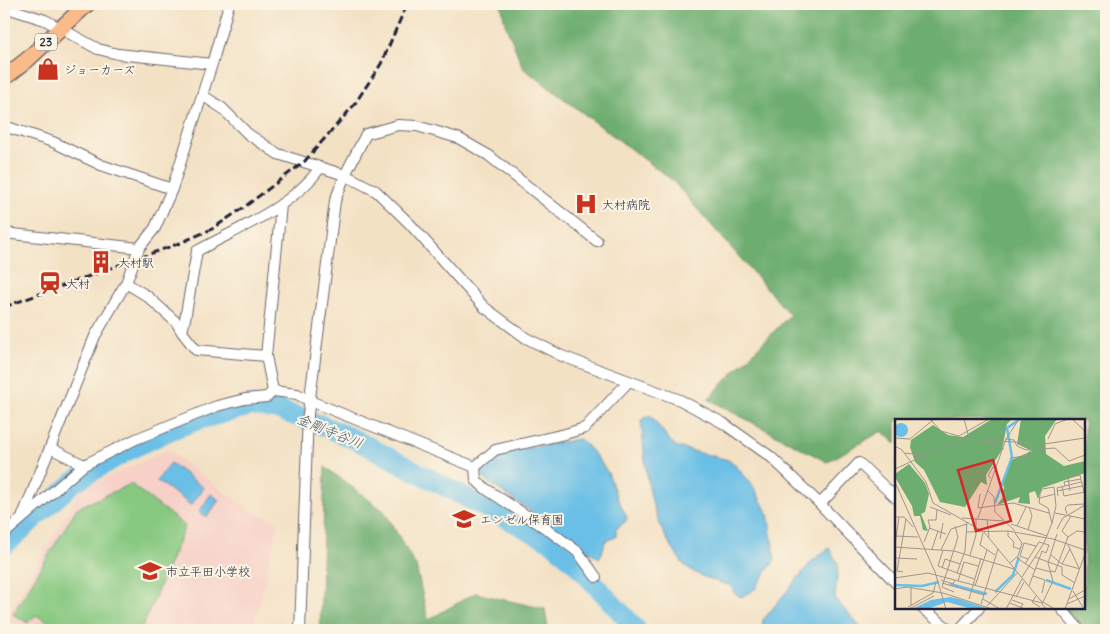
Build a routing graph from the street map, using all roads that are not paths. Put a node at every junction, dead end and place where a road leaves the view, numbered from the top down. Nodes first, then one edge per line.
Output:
1 (87, 4) edge
2 (229, 4) edge
3 (4, 7) edge
4 (61, 28) junction
5 (212, 64) junction
6 (4, 78) edge
7 (202, 95) junction
8 (4, 126) edge
9 (320, 168) junction
10 (344, 175) junction
11 (172, 189) junction
12 (281, 205) junction
13 (4, 233) edge
14 (597, 241) dead end
15 (139, 248) junction
16 (126, 283) junction
17 (182, 332) junction
18 (266, 356) junction
19 (629, 381) junction
20 (273, 391) junction
21 (310, 401) junction
22 (50, 448) junction
23 (84, 464) junction
24 (475, 467) junction
25 (895, 497) edge
26 (820, 504) junction
27 (22, 518) junction
28 (4, 534) edge
29 (596, 577) dead end
30 (895, 582) edge
31 (923, 609) edge
32 (978, 609) edge
33 (1062, 609) edge
34 (1077, 627) dead end
35 (300, 630) edge
36 (950, 630) edge
37 (959, 630) edge

1 - 4 main road, 23
2 - 5 street
3 - 4 street
4 - 5 street
4 - 6 main road, 23
5 - 7 street
7 - 9 street
7 - 11 street
8 - 11 street
9 - 10 street
9 - 12 street
10 - 14 street
10 - 19 street
10 - 21 street
11 - 15 street
12 - 17 street
12 - 18 street
13 - 15 street
15 - 16 street
16 - 17 street
16 - 22 street
17 - 18 street
18 - 20 street
19 - 24 street
19 - 26 street
20 - 21 street
20 - 23 street
21 - 24 street
21 - 35 street
22 - 23 street
22 - 27 street
23 - 27 street
24 - 29 street
25 - 26 street
26 - 30 street
27 - 28 street
31 - 36 street
32 - 37 street
33 - 34 street

